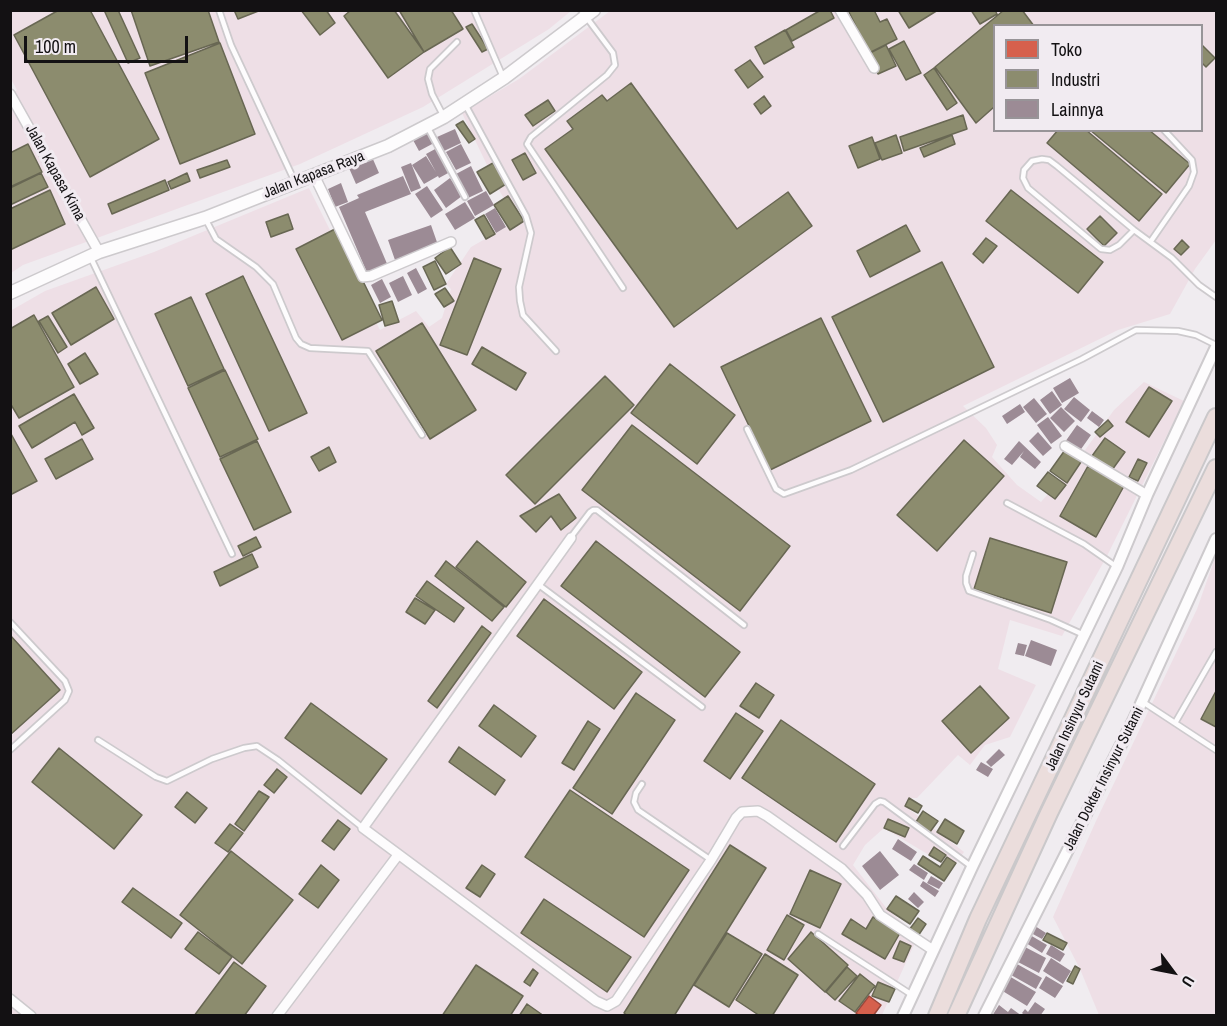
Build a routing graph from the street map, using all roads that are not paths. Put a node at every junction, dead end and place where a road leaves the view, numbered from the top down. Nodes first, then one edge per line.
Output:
1 (219, 10) edge
2 (474, 10) edge
3 (840, 10) edge
4 (588, 12) edge
5 (457, 42) dead end
6 (874, 68) dead end
7 (504, 78) junction
8 (10, 94) edge
9 (465, 103) junction
10 (444, 117) junction
11 (427, 126) junction
12 (1166, 132) edge
13 (314, 175) junction
14 (295, 182) junction
15 (465, 197) dead end
16 (205, 218) junction
17 (1134, 230) junction
18 (1150, 241) junction
19 (451, 242) dead end
20 (95, 254) junction
21 (623, 288) dead end
22 (10, 293) edge
23 (1216, 297) edge
24 (1216, 346) edge
25 (556, 351) dead end
26 (1216, 417) edge
27 (747, 429) dead end
28 (422, 435) dead end
29 (1065, 446) dead end
30 (1216, 468) edge
31 (1147, 495) junction
32 (1007, 503) dead end
33 (571, 538) joint
34 (1216, 539) edge
35 (232, 554) dead end
36 (973, 554) dead end
37 (1117, 567) junction
38 (539, 585) junction
39 (10, 622) edge
40 (744, 625) dead end
41 (1084, 635) junction
42 (1216, 652) edge
43 (1143, 702) junction
44 (702, 707) dead end
45 (1175, 723) junction
46 (98, 740) dead end
47 (10, 750) edge
48 (1216, 750) edge
49 (642, 784) dead end
50 (363, 828) junction
51 (843, 846) dead end
52 (398, 855) junction
53 (711, 860) junction
54 (972, 867) junction
55 (818, 934) dead end
56 (933, 950) junction
57 (912, 995) junction
58 (10, 999) edge
59 (280, 1015) edge
60 (31, 1016) edge
61 (903, 1016) edge
62 (937, 1016) edge
63 (956, 1016) edge
64 (984, 1016) edge

1 - 14 lane
2 - 7 lane
3 - 6 street
4 - 7 main road, Jalan Kapasa Raya
4 - 21 lane
5 - 10 lane
7 - 9 main road, Jalan Kapasa Raya
8 - 20 street, Jalan Kapasa Kima
9 - 10 main road, Jalan Kapasa Raya
9 - 25 lane
10 - 11 main road, Jalan Kapasa Raya
11 - 13 main road, Jalan Kapasa Raya
11 - 15 lane
12 - 18 lane
13 - 14 main road, Jalan Kapasa Raya
13 - 19 street
14 - 16 main road, Jalan Kapasa Raya
16 - 20 main road, Jalan Kapasa Raya
16 - 28 lane
17 - 17 lane
17 - 18 lane
18 - 23 lane
20 - 22 main road, Jalan Kapasa Raya
20 - 35 lane
24 - 27 lane
24 - 31 street
26 - 62 highway, Jalan Insinyur Sutami
29 - 31 street
30 - 63 highway, Jalan Insinyur Sutami
31 - 37 street
32 - 37 lane
33 - 38 street
33 - 40 lane
34 - 43 street, Jalan Dokter Insinyur Sutami
36 - 41 lane
37 - 41 street
38 - 44 lane
38 - 50 street
39 - 47 lane
41 - 54 street
42 - 45 lane
43 - 45 lane
43 - 64 street, Jalan Dokter Insinyur Sutami
45 - 48 lane
46 - 50 lane
49 - 53 lane
50 - 52 street
51 - 54 lane
52 - 53 street
52 - 59 street
53 - 56 street
54 - 56 street
55 - 57 lane
56 - 57 street
57 - 61 street
58 - 60 street

